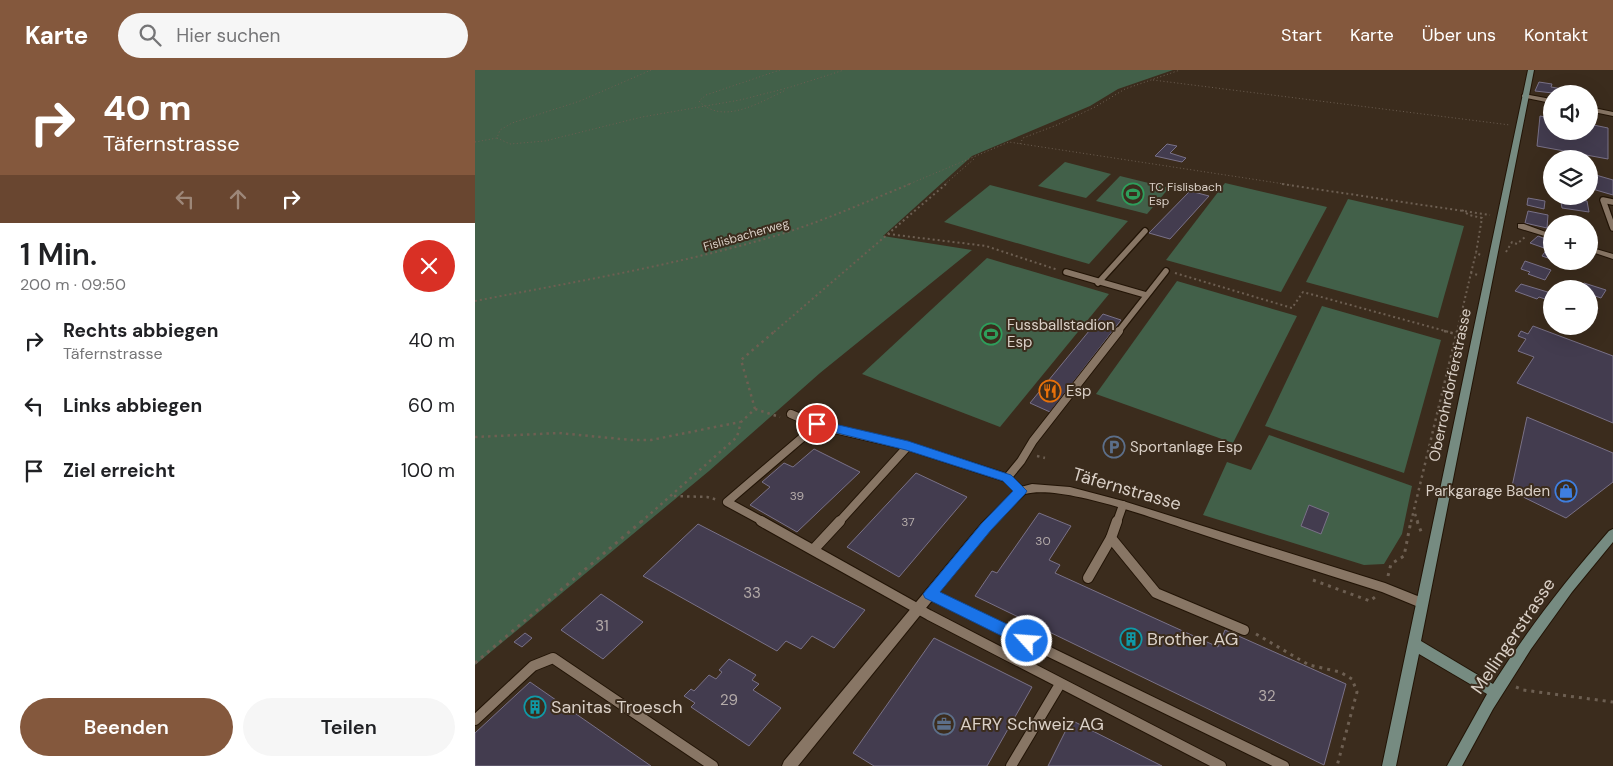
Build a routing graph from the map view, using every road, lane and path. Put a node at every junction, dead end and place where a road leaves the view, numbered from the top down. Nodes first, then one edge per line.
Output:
1 (651, 70) edge
2 (780, 70) edge
3 (844, 70) edge
4 (1180, 70) edge
5 (1531, 70) edge
6 (1153, 80) junction
7 (791, 87) junction
8 (1524, 96) junction
9 (1543, 100) edge
10 (703, 107) junction
11 (1598, 111) edge
12 (1613, 114) edge
13 (1519, 126) junction
14 (497, 138) junction
15 (475, 142) edge
16 (1020, 144) junction
17 (976, 156) junction
18 (1613, 202) edge
19 (1462, 210) junction
20 (1501, 217) junction
21 (1521, 226) dead end
22 (1613, 228) edge
23 (1533, 230) junction
24 (1145, 231) dead end
25 (1543, 233) edge
26 (888, 234) junction
27 (1598, 252) edge
28 (1476, 253) junction
29 (1488, 254) junction
30 (1613, 257) edge
31 (1166, 271) joint
32 (1066, 272) joint
33 (1471, 273) junction
34 (1478, 276) dead end
35 (1097, 282) junction
36 (1146, 295) junction
37 (475, 301) edge
38 (1456, 334) junction
39 (755, 409) junction
40 (791, 414) joint
41 (741, 422) junction
42 (817, 424) junction
43 (475, 437) edge
44 (908, 446) junction
45 (1007, 478) junction
46 (1021, 491) junction
47 (672, 496) junction
48 (727, 502) junction
49 (1123, 506) junction
50 (1414, 512) dead end
51 (1613, 534) edge
52 (1111, 538) junction
53 (814, 549) junction
54 (1088, 578) dead end
55 (930, 594) junction
56 (1421, 604) junction
57 (917, 608) junction
58 (1244, 630) joint
59 (1415, 644) junction
60 (475, 664) edge
61 (1060, 684) junction
62 (1498, 686) junction
63 (1613, 702) edge
64 (475, 720) edge
65 (713, 766) edge
66 (789, 766) edge
67 (1011, 766) edge
68 (1221, 766) edge
69 (1284, 766) edge
70 (1337, 766) edge
71 (1389, 766) edge
72 (1455, 766) edge

1 - 14 path
2 - 10 path
3 - 7 path
4 - 6 path
5 - 8 main road, Oberrohrdorferstrasse
6 - 13 path
6 - 16 path
7 - 10 path
7 - 10 path
8 - 9 street
8 - 13 main road, Oberrohrdorferstrasse
10 - 14 path
11 - 12 street
13 - 20 main road, Oberrohrdorferstrasse
14 - 15 path
16 - 17 path, Fislisbacherweg
16 - 19 path
17 - 26 path
17 - 37 path, Fislisbacherweg
18 - 22 lane
19 - 20 path
19 - 28 path
20 - 29 main road, Oberrohrdorferstrasse
21 - 23 street
23 - 25 street
23 - 29 path
24 - 35 lane
26 - 32 path
26 - 39 path
27 - 30 street
28 - 29 path
28 - 33 path
29 - 56 main road, Oberrohrdorferstrasse
31 - 36 lane
31 - 38 path
32 - 35 lane
33 - 34 path
33 - 38 path
35 - 36 lane
36 - 45 lane
38 - 50 path
39 - 40 path
39 - 41 path
40 - 42 lane
41 - 43 path
41 - 47 path
42 - 44 lane
42 - 48 lane
44 - 45 lane
44 - 53 lane
45 - 46 lane
46 - 49 street, Täfernstrasse
46 - 55 street
47 - 48 path
47 - 60 path
48 - 53 lane
49 - 52 lane
49 - 56 street, Täfernstrasse
51 - 62 main road, Mellingerstrasse
52 - 54 lane
52 - 58 lane
53 - 57 lane
55 - 57 street
55 - 69 lane
56 - 59 main road, Oberrohrdorferstrasse
57 - 61 lane
57 - 66 street
58 - 70 path
59 - 62 main road
59 - 71 main road, Oberrohrdorferstrasse
61 - 67 lane
61 - 68 lane
62 - 63 path
62 - 72 main road, Mellingerstrasse
64 - 65 lane

